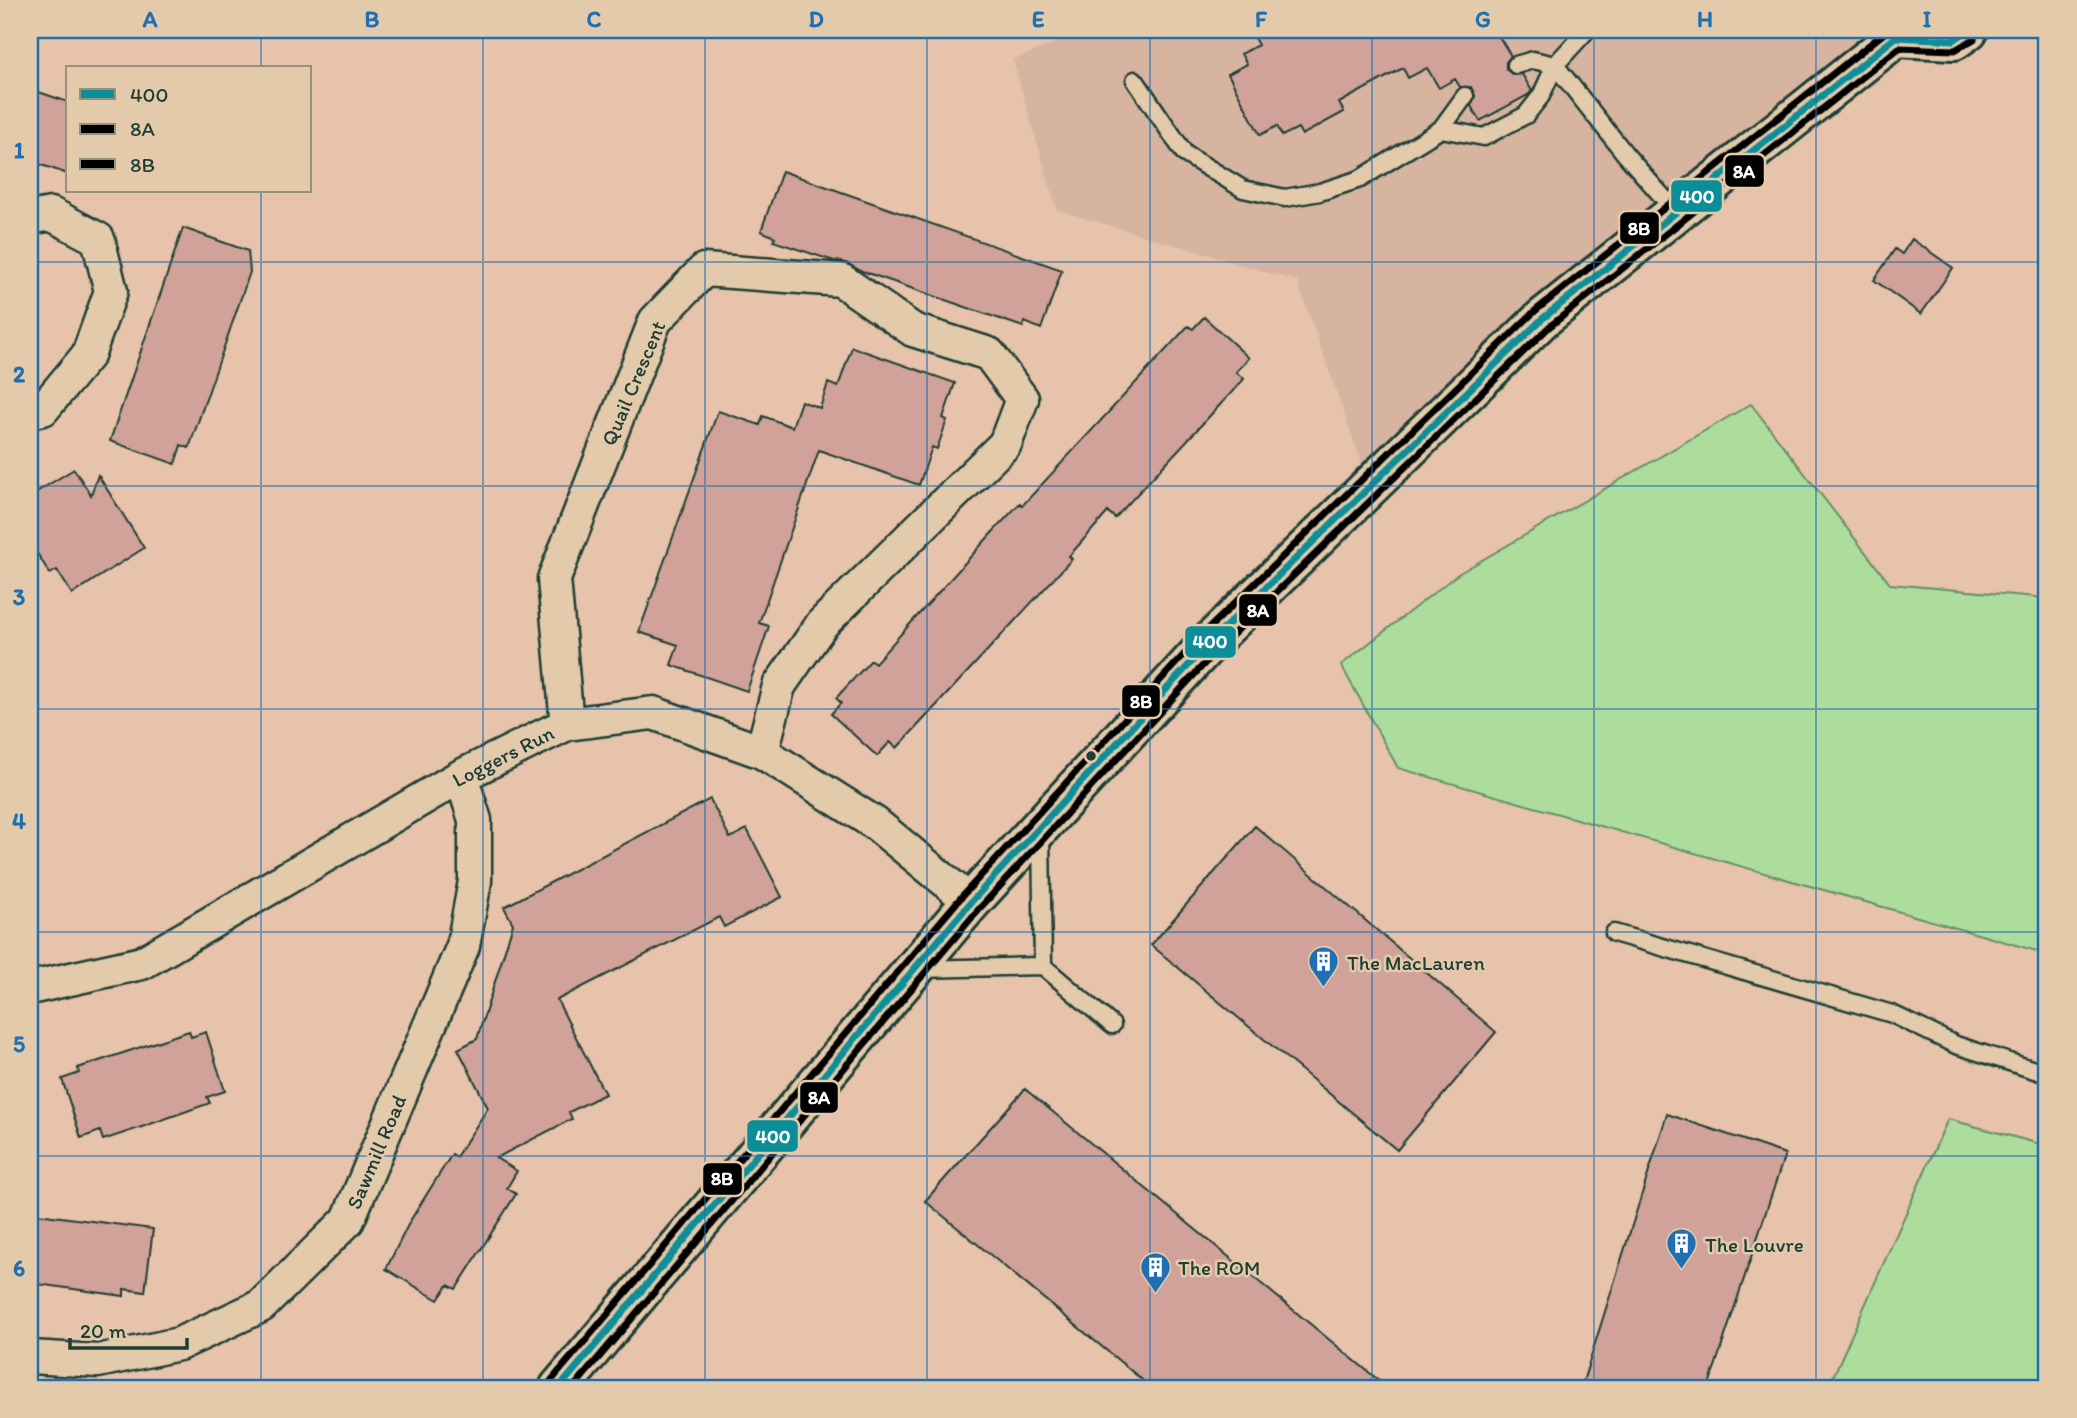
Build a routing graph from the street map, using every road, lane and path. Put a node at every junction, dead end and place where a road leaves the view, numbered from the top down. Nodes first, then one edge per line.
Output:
1 (1587, 30) edge
2 (1968, 30) edge
3 (1898, 33) edge
4 (1516, 65) dead end
5 (1555, 65) junction
6 (1135, 80) dead end
7 (1465, 96) dead end
8 (1441, 129) junction
9 (1676, 212) junction
10 (30, 218) edge
11 (30, 412) edge
12 (567, 724) junction
13 (762, 752) junction
14 (461, 776) junction
15 (1041, 826) junction
16 (971, 902) junction
17 (1614, 933) dead end
18 (1043, 966) junction
19 (915, 969) junction
20 (30, 988) edge
21 (1112, 1025) dead end
22 (2047, 1074) edge
23 (30, 1357) edge
24 (559, 1388) edge

1 - 5 lane
2 - 3 main road
3 - 9 main road
4 - 5 lane
5 - 8 lane
5 - 9 lane
6 - 8 lane
7 - 8 lane
9 - 15 main road
10 - 11 street
12 - 13 street, Loggers Run
12 - 13 street, Quail Crescent
12 - 14 street, Loggers Run
13 - 16 street, Loggers Run
14 - 20 street, Loggers Run
14 - 23 street, Sawmill Road
15 - 16 main road
15 - 18 lane
16 - 19 main road
17 - 22 lane
18 - 19 lane
18 - 21 lane
19 - 24 main road

